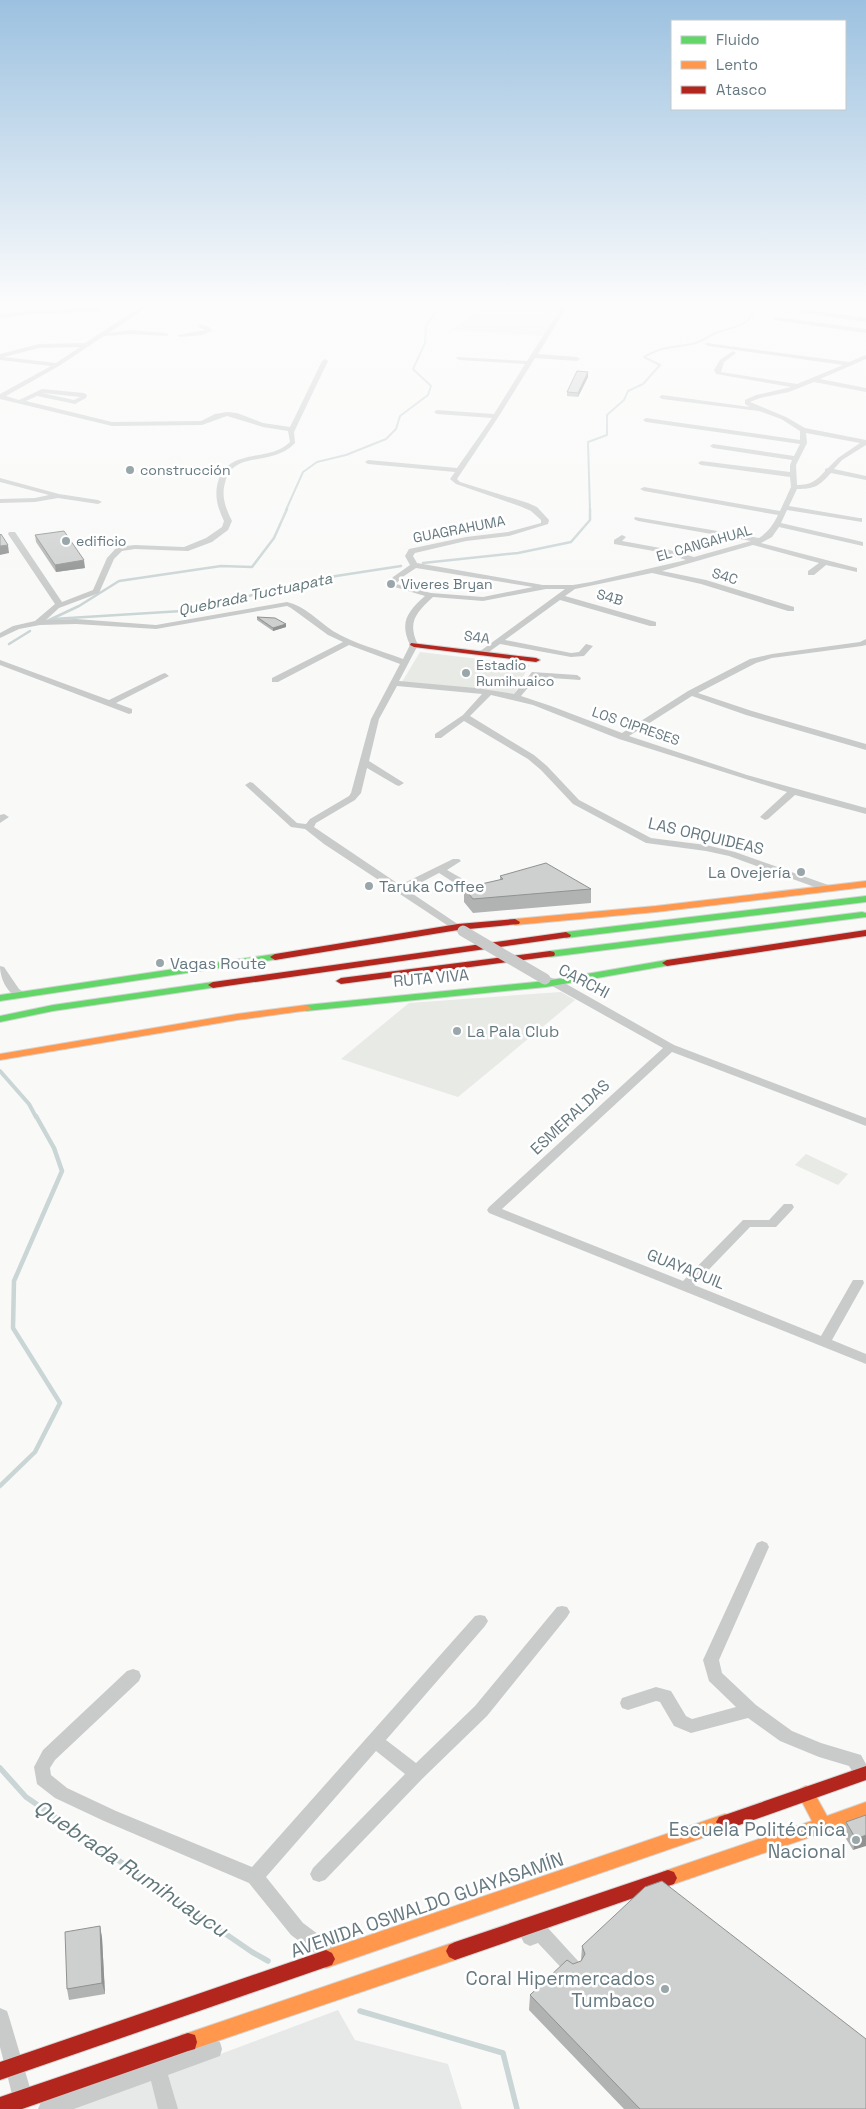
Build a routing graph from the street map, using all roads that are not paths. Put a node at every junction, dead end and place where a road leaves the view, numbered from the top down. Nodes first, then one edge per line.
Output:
1 (13, 400) edge
2 (22, 400) edge
3 (306, 400) edge
4 (506, 400) edge
5 (682, 400) edge
6 (748, 400) edge
7 (19, 402) junction
8 (763, 410) junction
9 (437, 412) dead end
10 (496, 416) junction
11 (646, 420) dead end
12 (292, 429) junction
13 (803, 430) junction
14 (866, 442) edge
15 (804, 443) junction
16 (713, 446) dead end
17 (796, 458) junction
18 (368, 462) dead end
19 (701, 463) dead end
20 (458, 470) junction
21 (827, 470) junction
22 (794, 475) junction
23 (866, 478) edge
24 (0, 480) edge
25 (794, 487) junction
26 (644, 489) dead end
27 (60, 496) junction
28 (0, 501) edge
29 (98, 502) dead end
30 (783, 510) junction
31 (638, 519) dead end
32 (859, 520) dead end
33 (778, 524) junction
34 (12, 534) dead end
35 (622, 537) dead end
36 (757, 542) junction
37 (860, 544) dead end
38 (694, 560) junction
39 (824, 563) junction
40 (414, 565) junction
41 (650, 570) junction
42 (854, 570) dead end
43 (811, 573) dead end
44 (546, 587) junction
45 (573, 587) junction
46 (431, 595) junction
47 (559, 597) junction
48 (59, 606) junction
49 (791, 609) dead end
50 (36, 624) junction
51 (653, 624) dead end
52 (0, 636) edge
53 (498, 641) junction
54 (349, 642) junction
55 (866, 642) edge
56 (414, 645) junction
57 (589, 646) dead end
58 (483, 652) junction
59 (0, 655) edge
60 (536, 660) dead end
61 (0, 662) edge
62 (406, 663) junction
63 (15, 668) junction
64 (165, 676) dead end
65 (577, 678) dead end
66 (275, 680) dead end
67 (395, 683) junction
68 (488, 693) junction
69 (691, 693) junction
70 (515, 698) junction
71 (108, 704) junction
72 (128, 712) dead end
73 (467, 718) junction
74 (438, 736) dead end
75 (622, 737) junction
76 (866, 747) edge
77 (364, 762) junction
78 (399, 783) dead end
79 (250, 785) dead end
80 (793, 792) junction
81 (866, 810) edge
82 (765, 817) dead end
83 (309, 827) junction
84 (456, 861) dead end
85 (439, 869) junction
86 (457, 880) dead end
87 (866, 884) edge
88 (827, 888) junction
89 (399, 890) junction
90 (866, 899) edge
91 (866, 914) edge
92 (461, 929) junction
93 (866, 933) edge
94 (0, 969) edge
95 (7, 981) junction
96 (551, 981) junction
97 (332, 983) dead end
98 (0, 990) edge
99 (23, 995) junction
100 (0, 998) edge
101 (0, 1018) edge
102 (670, 1047) junction
103 (0, 1057) edge
104 (866, 1122) edge
105 (788, 1207) dead end
106 (493, 1210) joint
107 (858, 1283) dead end
108 (685, 1287) junction
109 (824, 1342) junction
110 (866, 1359) edge
111 (762, 1547) dead end
112 (562, 1612) dead end
113 (480, 1621) dead end
114 (133, 1676) dead end
115 (628, 1703) dead end
116 (750, 1710) junction
117 (375, 1741) junction
118 (417, 1773) junction
119 (865, 1774) edge
120 (806, 1794) junction
121 (864, 1812) edge
122 (823, 1825) junction
123 (319, 1874) dead end
124 (255, 1878) junction
125 (333, 1956) junction
126 (573, 1968) edge
127 (0, 2017) edge
128 (8, 2068) edge
129 (157, 2069) junction
130 (22, 2098) junction
131 (0, 2106) edge
132 (48, 2109) edge
133 (168, 2109) edge

1 - 7 street
2 - 7 street
3 - 12 street
4 - 10 street
5 - 8 street
6 - 8 street
7 - 12 street
8 - 13 street
9 - 10 street
10 - 20 street
11 - 15 street
12 - 48 street
13 - 14 street
13 - 15 street
14 - 21 street
15 - 17 street
16 - 17 street
17 - 22 street
18 - 20 street
19 - 22 street
20 - 40 street, GUAGRAHUMA
21 - 23 street
21 - 25 street
22 - 25 street
24 - 27 street
25 - 30 street
26 - 30 street
27 - 28 street
27 - 29 street
30 - 32 street
30 - 33 street
31 - 36 street
33 - 36 street, EL CANGAHUAL
33 - 37 street
34 - 48 street
35 - 38 street
36 - 38 street, EL CANGAHUAL
36 - 39 street
38 - 41 street, EL CANGAHUAL
39 - 42 street
39 - 43 street
40 - 44 street
40 - 46 street, GUAGRAHUMA
41 - 45 street, EL CANGAHUAL
41 - 49 street, S4C
44 - 45 street, EL CANGAHUAL
44 - 46 street, EL CANGAHUAL
45 - 47 street
46 - 56 street
47 - 51 street, S4B
47 - 53 street
48 - 50 street
50 - 52 street
50 - 54 street
53 - 57 street
53 - 58 street
54 - 62 street
54 - 66 street
55 - 69 street
56 - 58 main road, S4A
56 - 62 street
58 - 60 main road, S4A
59 - 63 street
61 - 63 street
62 - 67 street
63 - 71 street
64 - 71 street
65 - 70 street
67 - 68 street, LOS CIPRESES
67 - 77 street
68 - 70 street, LOS CIPRESES
68 - 73 street
69 - 75 street
69 - 76 street
70 - 75 street, LOS CIPRESES
71 - 72 street
73 - 74 street
73 - 88 street, LAS ORQUIDEAS
75 - 80 street, LOS CIPRESES
77 - 78 street
77 - 83 street
79 - 83 street, CARCHI
80 - 81 street, LOS CIPRESES
80 - 82 street
83 - 89 street, CARCHI
84 - 85 street
85 - 86 street
85 - 89 street
87 - 88 main road
88 - 92 main road
89 - 92 street, CARCHI
90 - 101 main road, RUTA VIVA
91 - 97 main road, RUTA VIVA
92 - 96 street, CARCHI, bridge
92 - 99 main road
93 - 96 main road, RUTA VIVA
94 - 95 street
95 - 98 street
95 - 99 street
96 - 102 street, CARCHI
96 - 103 main road, RUTA VIVA
99 - 100 main road
102 - 104 street, CARCHI
102 - 106 street, ESMERALDAS
105 - 108 street
106 - 108 street, GUAYAQUIL
107 - 109 street
108 - 109 street, GUAYAQUIL
109 - 110 street, GUAYAQUIL
111 - 116 street
112 - 118 street
113 - 117 street
114 - 124 street
115 - 116 street
116 - 119 street
117 - 118 street
117 - 124 street
118 - 123 street
119 - 120 main road, AVENIDA OSWALDO GUAYASAMÍN
120 - 122 main road
120 - 125 main road, AVENIDA OSWALDO GUAYASAMÍN
121 - 122 main road
122 - 130 main road
124 - 125 street
125 - 128 main road, AVENIDA OSWALDO GUAYASAMÍN
126 - 129 street
127 - 128 street
128 - 130 street
129 - 132 street
129 - 133 street
130 - 131 main road

